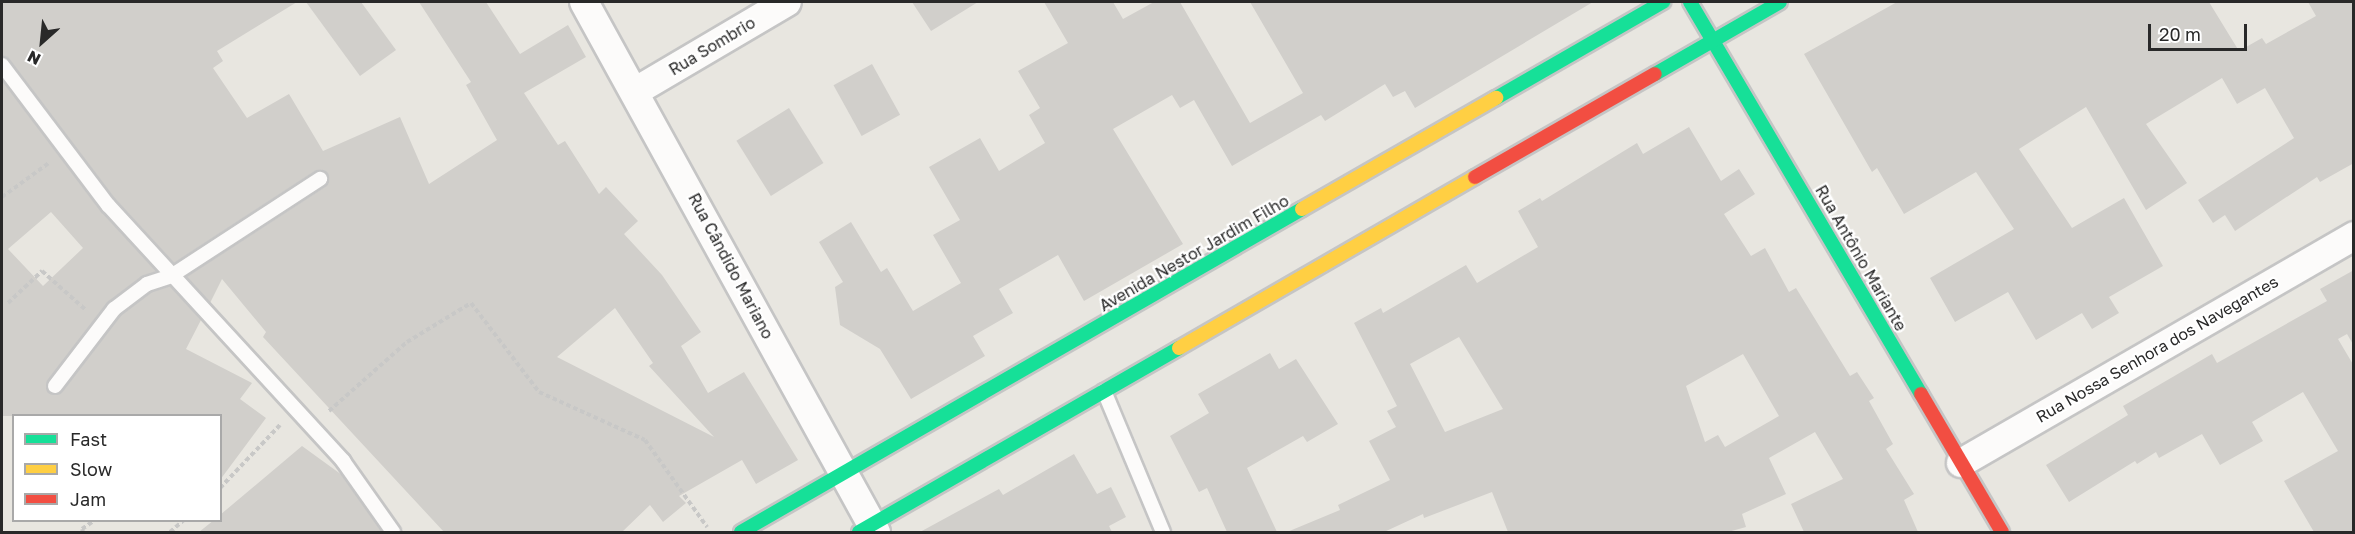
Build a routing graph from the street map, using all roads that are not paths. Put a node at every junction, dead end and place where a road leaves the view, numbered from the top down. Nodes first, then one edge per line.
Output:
1 (584, 2) edge
2 (787, 2) edge
3 (1663, 2) edge
4 (1690, 2) edge
5 (1780, 2) edge
6 (1714, 40) junction
7 (2, 65) edge
8 (636, 91) junction
9 (320, 178) dead end
10 (2354, 236) edge
11 (171, 276) junction
12 (55, 386) dead end
13 (1104, 391) junction
14 (1961, 463) junction
15 (844, 474) junction
16 (869, 530) edge
17 (393, 532) edge
18 (741, 532) edge
19 (1163, 532) edge
20 (2002, 532) edge

1 - 8 street, Rua Cândido Mariano
2 - 8 street, Rua Sombrio
3 - 15 main road, Avenida Nestor Jardim Filho
4 - 6 main road, Rua Antônio Mariante
5 - 6 main road
6 - 13 main road
6 - 14 main road, Rua Antônio Mariante
7 - 11 lane
8 - 15 street, Rua Cândido Mariano
9 - 11 lane
10 - 14 street, Rua Nossa Senhora dos Navegantes
11 - 12 lane
11 - 17 lane
13 - 16 main road
13 - 19 lane
14 - 20 main road, Rua Antônio Mariante
15 - 16 street, Rua Cândido Mariano
15 - 18 main road, Avenida Nestor Jardim Filho

